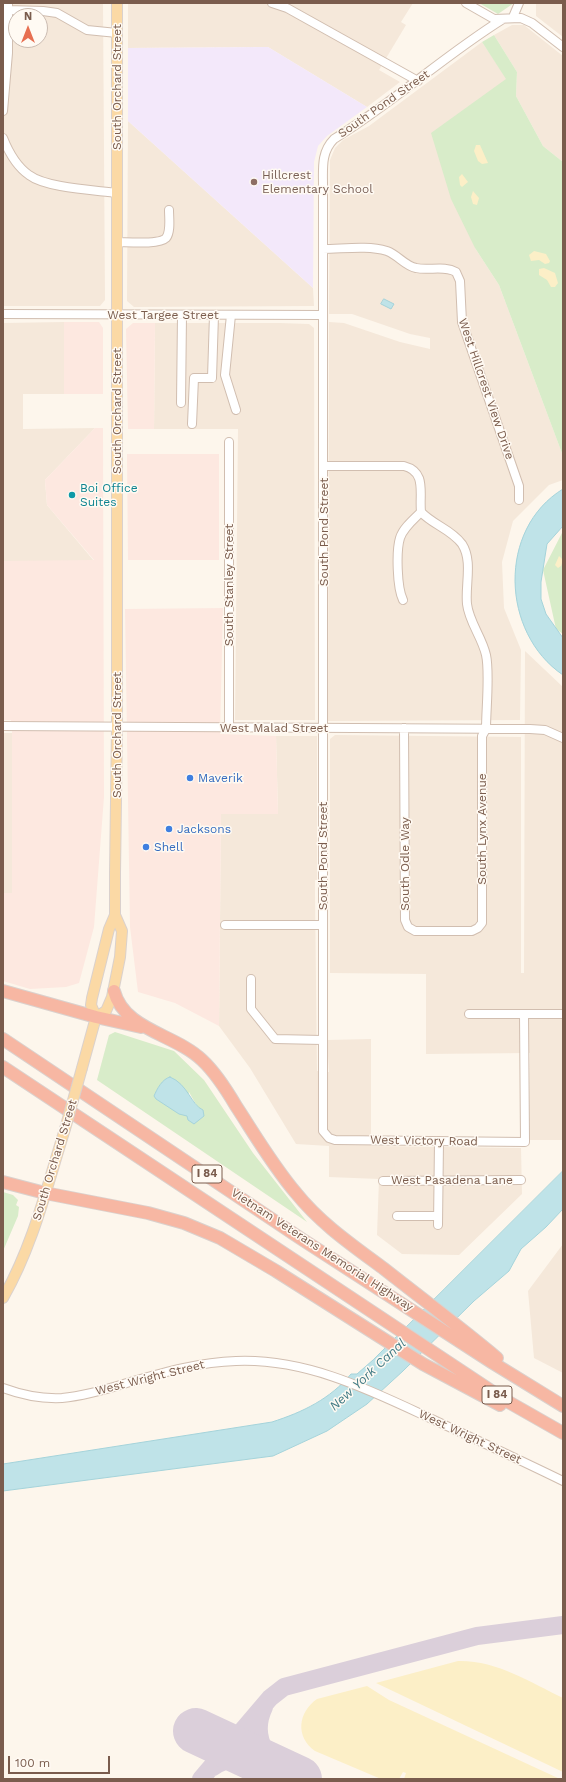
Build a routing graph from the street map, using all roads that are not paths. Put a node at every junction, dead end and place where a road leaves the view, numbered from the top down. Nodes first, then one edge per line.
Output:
1 (116, 3) edge
2 (272, 3) edge
3 (466, 3) edge
4 (519, 3) edge
5 (8, 7) edge
6 (513, 17) junction
7 (503, 19) junction
8 (116, 33) junction
9 (563, 47) edge
10 (418, 81) junction
11 (3, 111) edge
12 (3, 138) edge
13 (116, 193) junction
14 (169, 210) dead end
15 (116, 242) junction
16 (323, 249) junction
17 (3, 314) edge
18 (116, 315) junction
19 (182, 315) junction
20 (214, 315) junction
21 (230, 315) junction
22 (323, 315) junction
23 (181, 403) dead end
24 (236, 410) dead end
25 (192, 424) dead end
26 (229, 442) dead end
27 (323, 466) junction
28 (519, 500) dead end
29 (421, 512) junction
30 (403, 600) dead end
31 (3, 726) edge
32 (117, 727) junction
33 (229, 728) junction
34 (324, 728) junction
35 (404, 728) junction
36 (486, 729) junction
37 (563, 738) edge
38 (115, 915) junction
39 (225, 925) dead end
40 (323, 925) junction
41 (478, 928) joint
42 (251, 979) dead end
43 (3, 991) edge
44 (114, 991) junction
45 (469, 1014) dead end
46 (524, 1014) junction
47 (563, 1014) edge
48 (96, 1018) junction
49 (148, 1029) junction
50 (3, 1039) edge
51 (322, 1040) junction
52 (3, 1067) edge
53 (325, 1134) joint
54 (439, 1142) junction
55 (439, 1180) junction
56 (521, 1180) dead end
57 (384, 1181) dead end
58 (3, 1182) edge
59 (45, 1193) junction
60 (397, 1216) dead end
61 (3, 1298) edge
62 (3, 1388) edge
63 (537, 1391) junction
64 (563, 1406) edge
65 (563, 1434) edge
66 (563, 1481) edge

1 - 8 main road, South Orchard Street
2 - 10 street
3 - 7 street
4 - 6 street
5 - 8 street
5 - 11 street
6 - 7 street
6 - 9 street
7 - 10 street, South Pond Street
8 - 13 main road, South Orchard Street
10 - 16 street, South Pond Street
12 - 13 street
13 - 15 main road, South Orchard Street
14 - 15 street
15 - 18 main road, South Orchard Street
16 - 22 street, South Pond Street
16 - 28 street, West Hillcrest View Drive
17 - 18 street, West Targee Street
18 - 19 street, West Targee Street
18 - 32 main road, South Orchard Street
19 - 20 street, West Targee Street
19 - 23 street
20 - 21 street, West Targee Street
20 - 25 street
21 - 22 street, West Targee Street
21 - 24 street
22 - 27 street, South Pond Street
26 - 33 street, South Stanley Street
27 - 29 street
27 - 34 street, South Pond Street
29 - 30 street
29 - 36 street, South Lynx Avenue
31 - 32 street, West Malad Street
32 - 33 street, West Malad Street
32 - 38 main road, South Orchard Street
33 - 34 street, West Malad Street
34 - 35 street, West Malad Street
34 - 40 street, South Pond Street
35 - 36 street, West Malad Street
35 - 41 street, South Odle Way
36 - 37 street, West Malad Street
36 - 41 street, South Lynx Avenue
38 - 44 main road, South Orchard Street
38 - 48 main road, South Orchard Street
39 - 40 street
40 - 51 street, South Pond Street
42 - 51 street
43 - 48 highway
44 - 48 main road, South Orchard Street
44 - 49 highway
45 - 46 street
46 - 47 street
46 - 54 street, West Victory Road
48 - 49 highway
48 - 59 main road, South Orchard Street, bridge
49 - 63 highway
50 - 63 highway, Vietnam Veterans Memorial Highway / I 84
51 - 53 street, South Pond Street
52 - 65 highway, Vietnam Veterans Memorial Highway / I 84
53 - 54 street, West Victory Road
54 - 55 street
55 - 56 street, West Pasadena Lane
55 - 57 street, West Pasadena Lane
55 - 60 street
58 - 59 highway
59 - 61 main road, South Orchard Street
59 - 65 highway
62 - 66 street, West Wright Street
63 - 64 highway, Vietnam Veterans Memorial Highway / I 84

